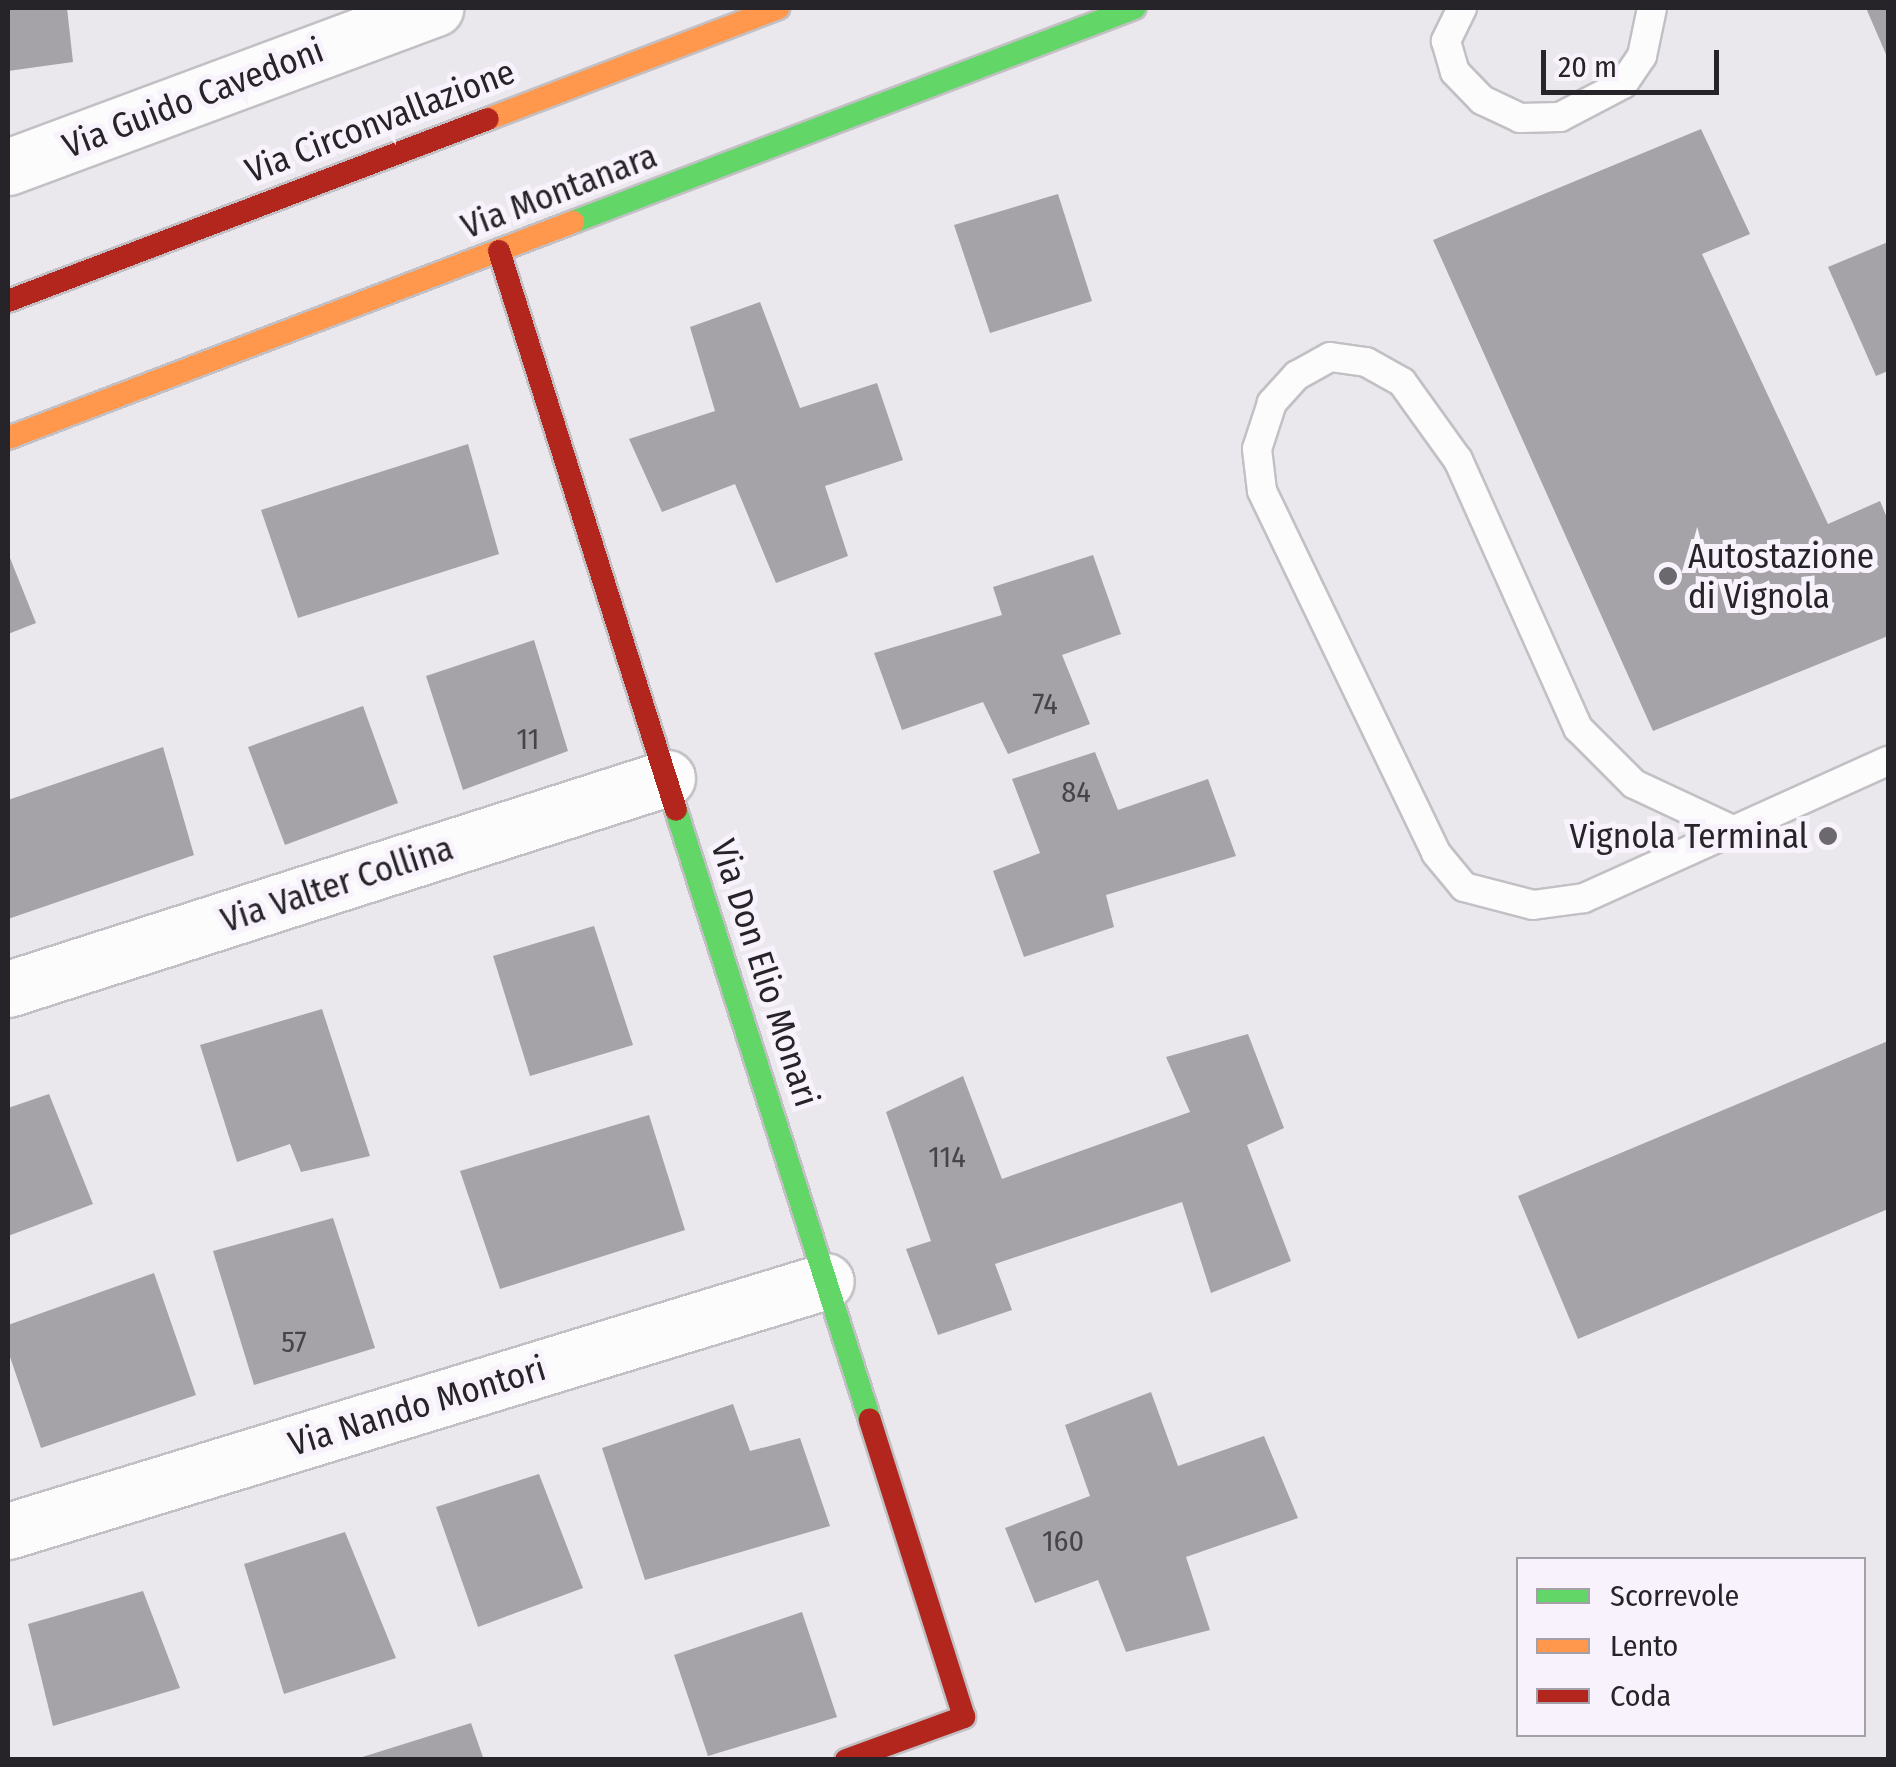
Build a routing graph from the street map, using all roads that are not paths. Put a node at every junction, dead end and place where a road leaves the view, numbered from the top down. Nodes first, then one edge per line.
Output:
1 (435, 8) edge
2 (778, 8) edge
3 (1134, 8) edge
4 (1462, 8) edge
5 (1652, 8) edge
6 (8, 167) edge
7 (499, 251) junction
8 (8, 301) edge
9 (8, 438) edge
10 (1888, 761) edge
11 (666, 778) junction
12 (1728, 828) junction
13 (8, 989) edge
14 (826, 1281) junction
15 (8, 1531) edge
16 (846, 1760) edge

1 - 6 street, Via Guido Cavedoni
2 - 8 street, Via Circonvallazione
3 - 7 street, Via Montanara
4 - 5 lane
7 - 9 street, Via Montanara
7 - 11 street, Via Don Elio Monari
10 - 12 lane
11 - 13 street, Via Valter Collina
11 - 14 street, Via Don Elio Monari
12 - 12 lane
14 - 15 street, Via Nando Montori
14 - 16 street, Via Don Elio Monari

